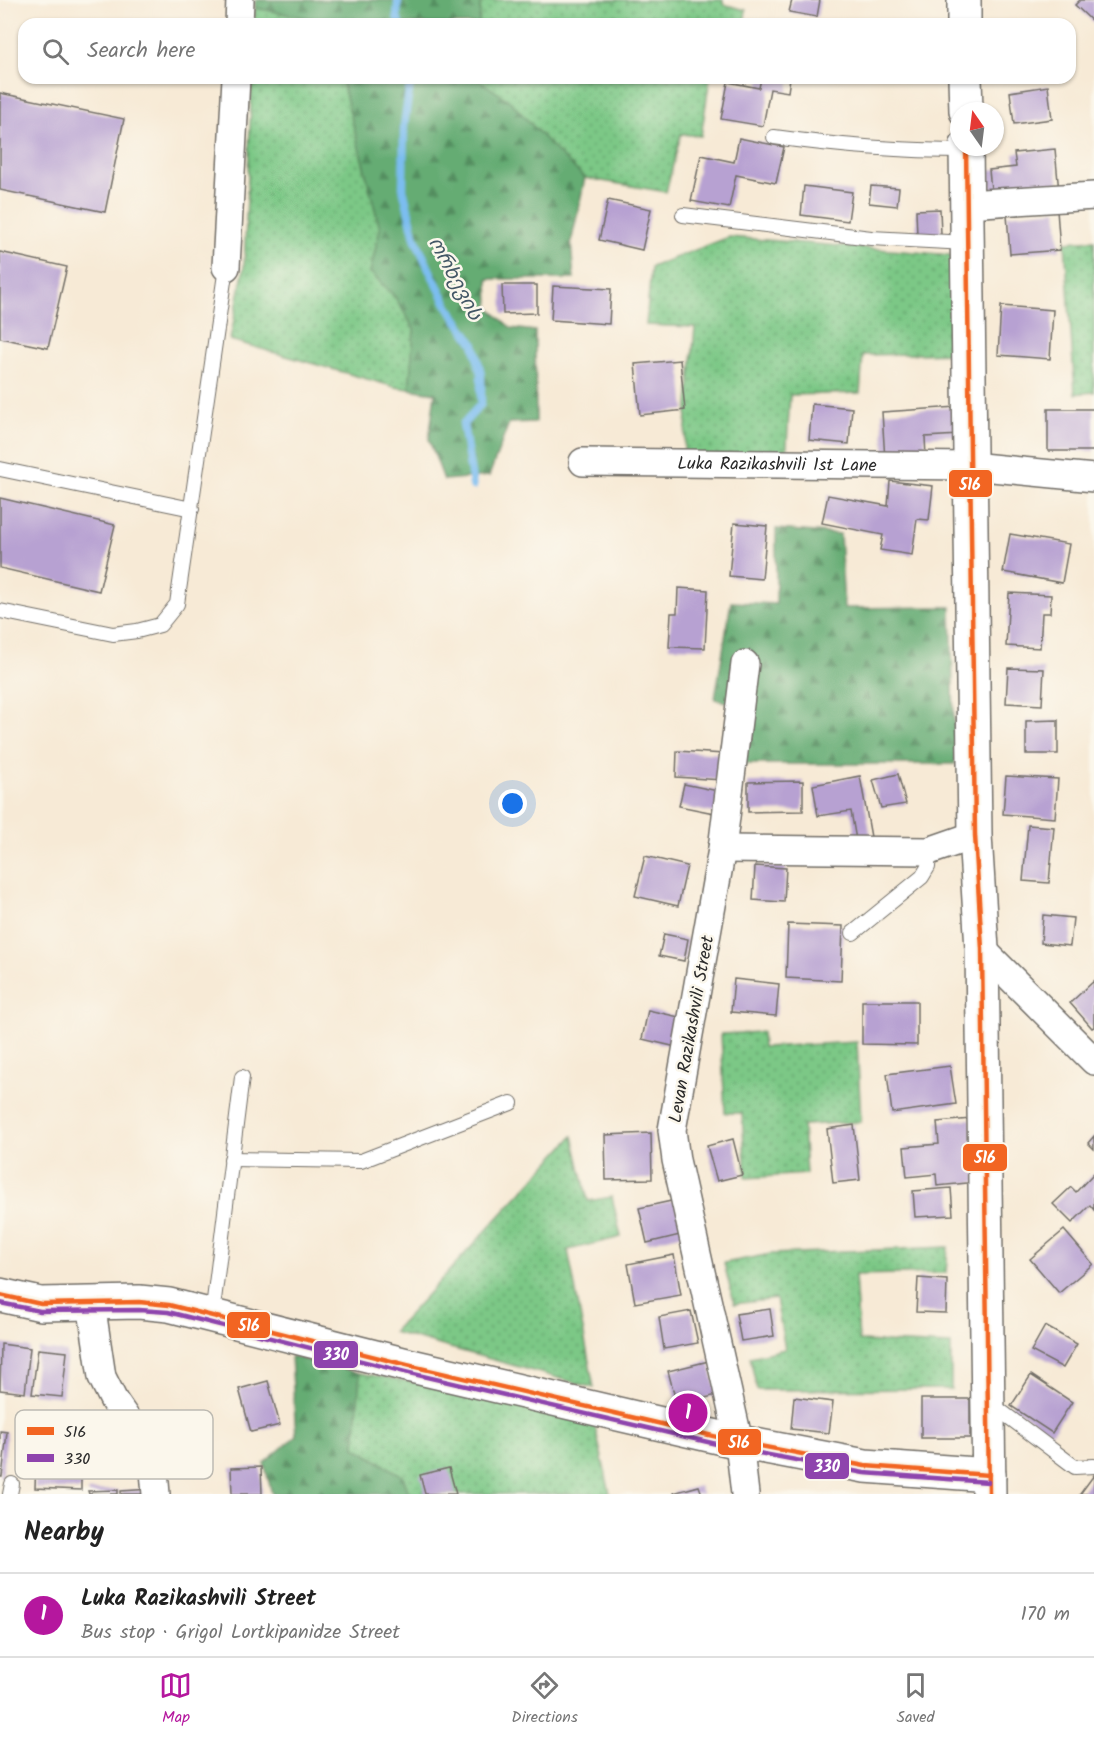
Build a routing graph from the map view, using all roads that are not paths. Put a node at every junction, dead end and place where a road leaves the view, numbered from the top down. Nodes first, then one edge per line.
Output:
1 (240, 0) edge
2 (964, 0) edge
3 (239, 18) edge
4 (964, 18) edge
5 (236, 84) edge
6 (965, 84) edge
7 (966, 102) edge
8 (774, 137) dead end
9 (950, 150) edge
10 (966, 156) edge
11 (1094, 196) edge
12 (967, 204) junction
13 (683, 215) dead end
14 (967, 243) junction
15 (226, 267) joint
16 (583, 462) dead end
17 (971, 466) junction
18 (0, 469) edge
19 (1094, 478) edge
20 (192, 509) junction
21 (0, 611) edge
22 (745, 664) dead end
23 (975, 835) junction
24 (722, 849) junction
25 (929, 851) junction
26 (853, 933) dead end
27 (982, 949) junction
28 (1094, 1061) edge
29 (242, 1077) dead end
30 (511, 1103) dead end
31 (231, 1159) junction
32 (0, 1295) edge
33 (91, 1304) junction
34 (212, 1316) junction
35 (988, 1402) junction
36 (120, 1410) edge
37 (739, 1442) junction
38 (1094, 1466) edge
39 (155, 1479) edge
40 (989, 1485) edge
41 (156, 1494) edge
42 (746, 1494) edge

1 - 3 street
2 - 4 street
5 - 15 street
6 - 7 street
8 - 9 lane
10 - 12 street
11 - 12 street
12 - 14 street
13 - 14 lane
14 - 17 street
15 - 20 lane
16 - 17 street, Luka Razikashvili 1st Lane
17 - 19 street, Luka Razikashvili 1st Lane
17 - 23 street
18 - 20 lane
20 - 21 lane
22 - 24 street, Levan Razikashvili Street
23 - 25 street
23 - 27 street
24 - 25 street
24 - 37 street, Levan Razikashvili Street
25 - 26 lane
27 - 28 street
27 - 35 street
29 - 31 lane
30 - 31 lane
31 - 34 lane
32 - 33 street
33 - 34 street
33 - 36 street
34 - 37 street
35 - 38 lane
35 - 40 street
37 - 40 street
37 - 42 street, Levan Razikashvili Street
39 - 41 street

